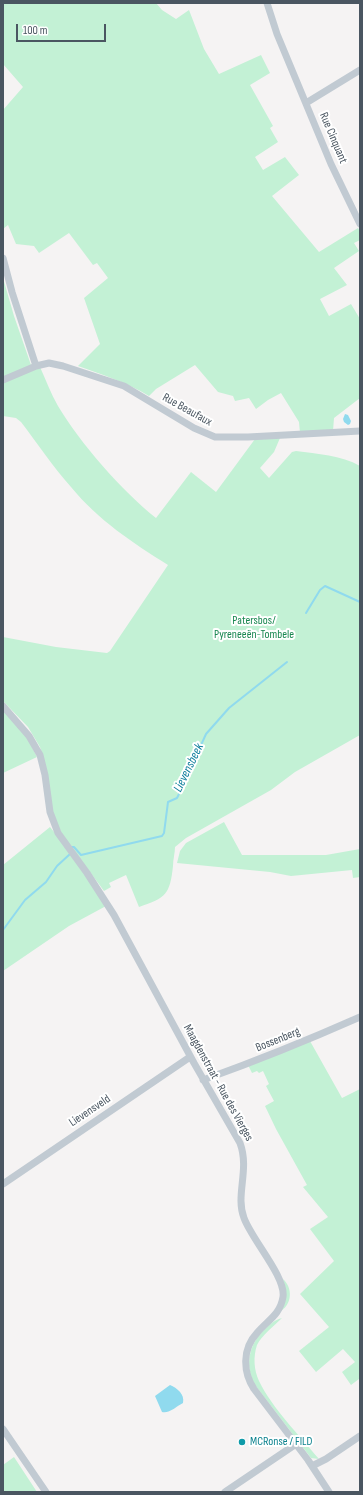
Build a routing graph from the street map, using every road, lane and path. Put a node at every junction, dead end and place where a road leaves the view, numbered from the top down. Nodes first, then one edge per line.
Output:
1 (267, 3) edge
2 (360, 70) edge
3 (306, 103) junction
4 (360, 224) edge
5 (3, 258) edge
6 (34, 366) junction
7 (6, 379) edge
8 (360, 431) edge
9 (3, 706) edge
10 (360, 1017) edge
11 (190, 1056) junction
12 (203, 1080) junction
13 (3, 1184) edge
14 (3, 1429) edge
15 (360, 1436) edge
16 (296, 1444) junction
17 (312, 1466) junction
18 (46, 1492) edge
19 (224, 1492) edge
20 (329, 1492) edge

1 - 3 street, Rue Cinquant
2 - 3 street, Rue Cinquant
3 - 4 street, Rue Cinquant
5 - 6 street
6 - 7 street, Rue Beaufaux
6 - 8 street, Rue Beaufaux
9 - 11 street, Maagdenstraat - Rue des Vierges
10 - 12 street, Bossenberg
11 - 12 street, Maagdenstraat - Rue des Vierges
11 - 13 street, Lievensveld
12 - 16 street, Maagdenstraat - Rue des Vierges
14 - 18 street
15 - 17 street
16 - 17 street, Maagdenstraat - Rue des Vierges
16 - 19 street
17 - 20 street, Maagdenstraat - Rue des Vierges

